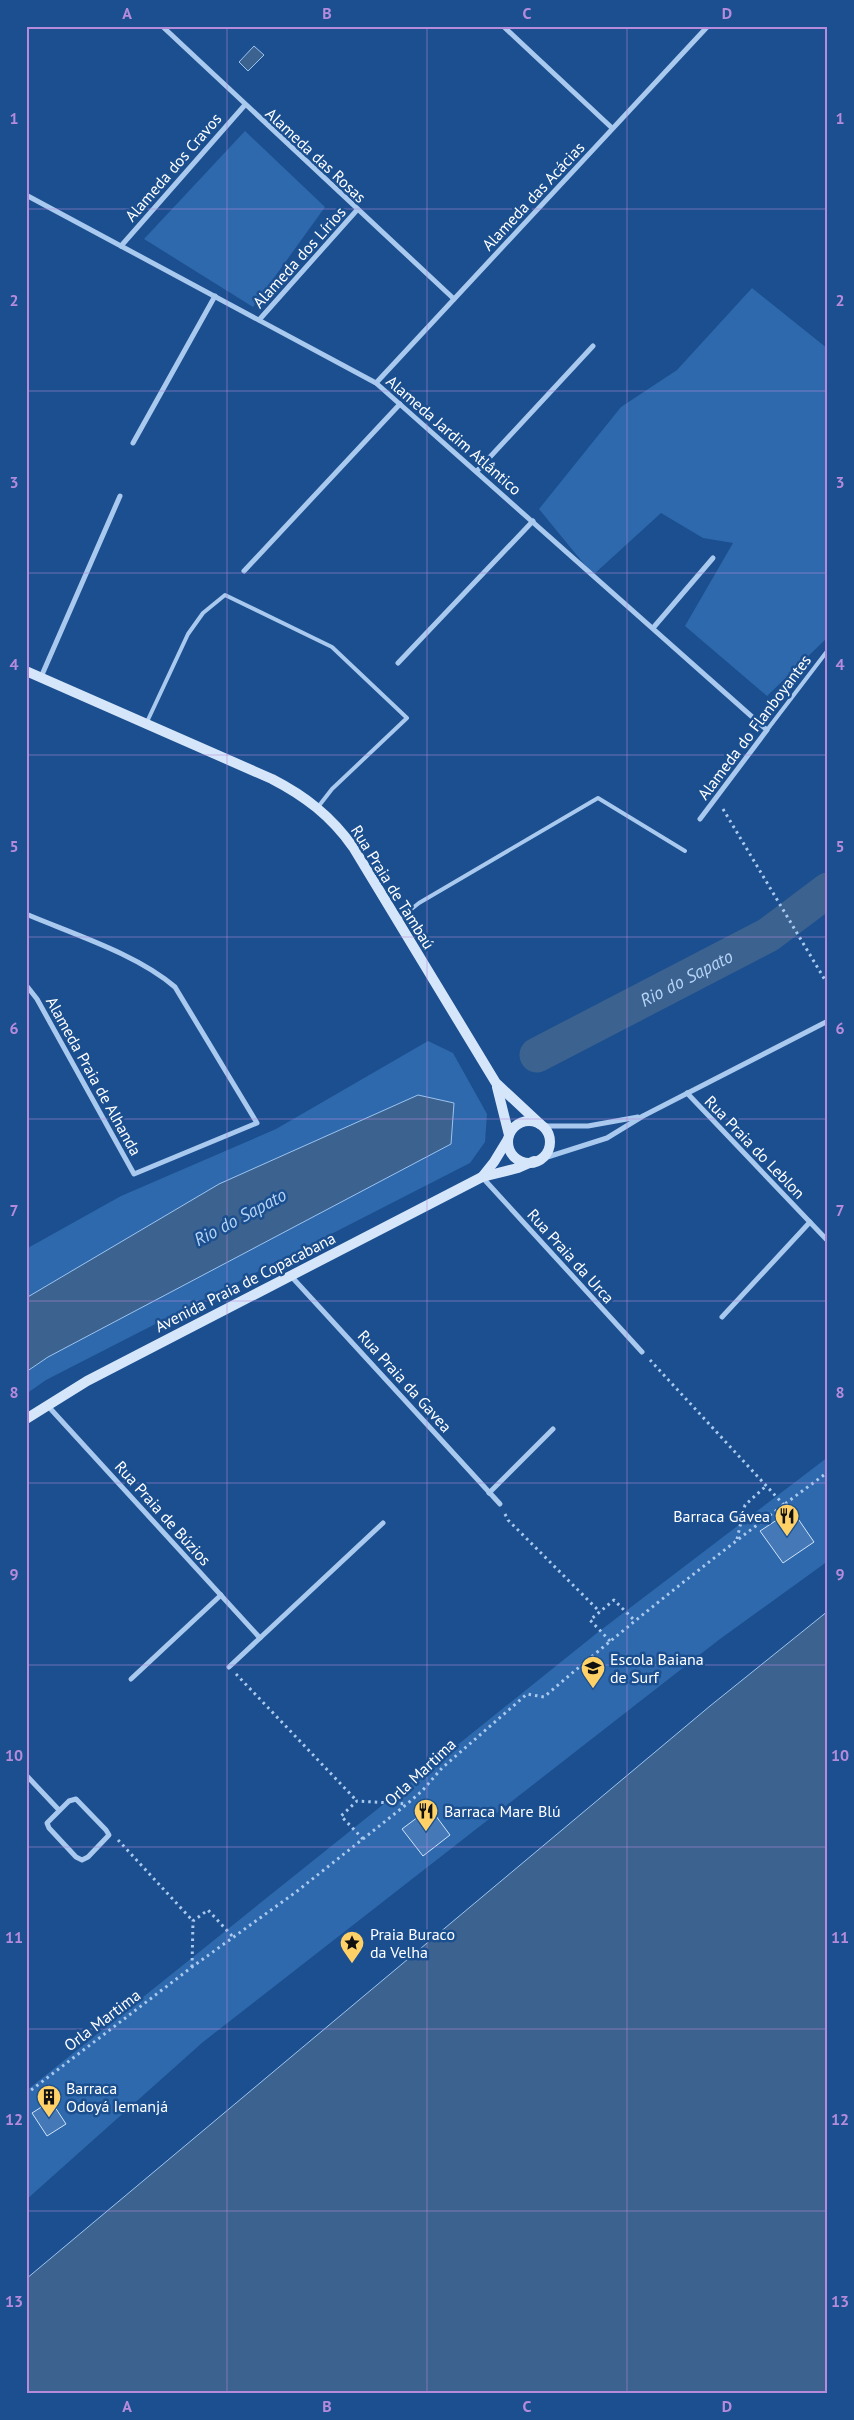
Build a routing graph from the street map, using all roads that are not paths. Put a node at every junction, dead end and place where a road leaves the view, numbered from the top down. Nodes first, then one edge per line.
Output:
1 (162, 26) edge
2 (503, 26) edge
3 (708, 26) edge
4 (244, 106) junction
5 (612, 128) junction
6 (27, 196) edge
7 (357, 210) junction
8 (121, 246) junction
9 (215, 296) junction
10 (454, 299) junction
11 (259, 320) junction
12 (593, 346) dead end
13 (376, 383) junction
14 (400, 404) junction
15 (134, 443) dead end
16 (477, 471) junction
17 (120, 496) dead end
18 (533, 521) junction
19 (713, 558) dead end
20 (244, 571) dead end
21 (653, 628) junction
22 (828, 650) edge
23 (398, 662) dead end
24 (26, 671) edge
25 (41, 677) junction
26 (146, 724) junction
27 (767, 730) junction
28 (318, 807) junction
29 (700, 818) dead end
30 (685, 851) dead end
31 (26, 914) edge
32 (397, 920) junction
33 (26, 985) edge
34 (828, 1021) edge
35 (496, 1083) junction
36 (686, 1093) junction
37 (643, 1116) junction
38 (541, 1125) junction
39 (509, 1137) junction
40 (536, 1161) junction
41 (482, 1177) junction
42 (810, 1222) junction
43 (827, 1240) edge
44 (290, 1275) junction
45 (722, 1317) dead end
46 (642, 1352) road end
47 (47, 1405) junction
48 (26, 1420) edge
49 (553, 1429) dead end
50 (489, 1493) junction
51 (500, 1504) road end
52 (383, 1523) dead end
53 (221, 1595) junction
54 (260, 1638) junction
55 (229, 1667) road end
56 (131, 1680) dead end
57 (26, 1775) edge
58 (59, 1810) junction

1 - 4 street, Alameda das Rosas
2 - 5 street
3 - 5 street, Alameda das Acácias
4 - 7 street, Alameda das Rosas
4 - 8 street, Alameda dos Cravos
5 - 10 street, Alameda das Acácias
6 - 8 street, Alameda Jardim Atlântico
7 - 10 street, Alameda das Rosas
7 - 11 street, Alameda dos Lírios
8 - 9 street, Alameda Jardim Atlântico
9 - 11 street, Alameda Jardim Atlântico
9 - 15 street
10 - 13 street, Alameda das Acácias
11 - 13 street, Alameda Jardim Atlântico
12 - 16 street
13 - 14 street, Alameda Jardim Atlântico
14 - 16 street, Alameda Jardim Atlântico
14 - 20 street
16 - 18 street, Alameda Jardim Atlântico
17 - 25 street
18 - 21 street, Alameda Jardim Atlântico
18 - 23 street
19 - 21 street
21 - 27 street, Alameda Jardim Atlântico
22 - 27 lane, Alameda do Flanboyantes
24 - 25 street, Rua Praia de Tambaú
25 - 26 street, Rua Praia de Tambaú
26 - 28 street, Rua Praia de Tambaú
26 - 28 lane
27 - 29 street, Alameda do Flanboyantes
28 - 32 street, Rua Praia de Tambaú
30 - 32 lane
31 - 33 street, Alameda Praia de Alhanda
32 - 35 street, Rua Praia de Tambaú
34 - 36 street, Avenida Praia de Copacabana
35 - 38 street, Rua Praia de Tambaú
35 - 39 street, Rua Praia de Tambaú
36 - 37 street, Avenida Praia de Copacabana
36 - 42 street, Rua Praia do Leblon
37 - 38 street, Avenida Praia de Copacabana
37 - 40 street, Avenida Praia de Copacabana
38 - 39 street
38 - 40 street
39 - 40 street
39 - 41 street, Avenida Praia de Copacabana
40 - 41 street, Avenida Praia de Copacabana
41 - 44 street, Avenida Praia de Copacabana
41 - 46 street, Rua Praia da Urca
42 - 43 street, Rua Praia do Leblon
42 - 45 street
44 - 47 street, Avenida Praia de Copacabana
44 - 50 street, Rua Praia da Gavea
47 - 48 street, Avenida Praia de Copacabana
47 - 53 street, Rua Praia de Búzios
49 - 50 street
50 - 51 street, Rua Praia da Gavea
52 - 54 street
53 - 54 street, Rua Praia de Búzios
53 - 56 street
54 - 55 street
57 - 58 street
58 - 58 street

